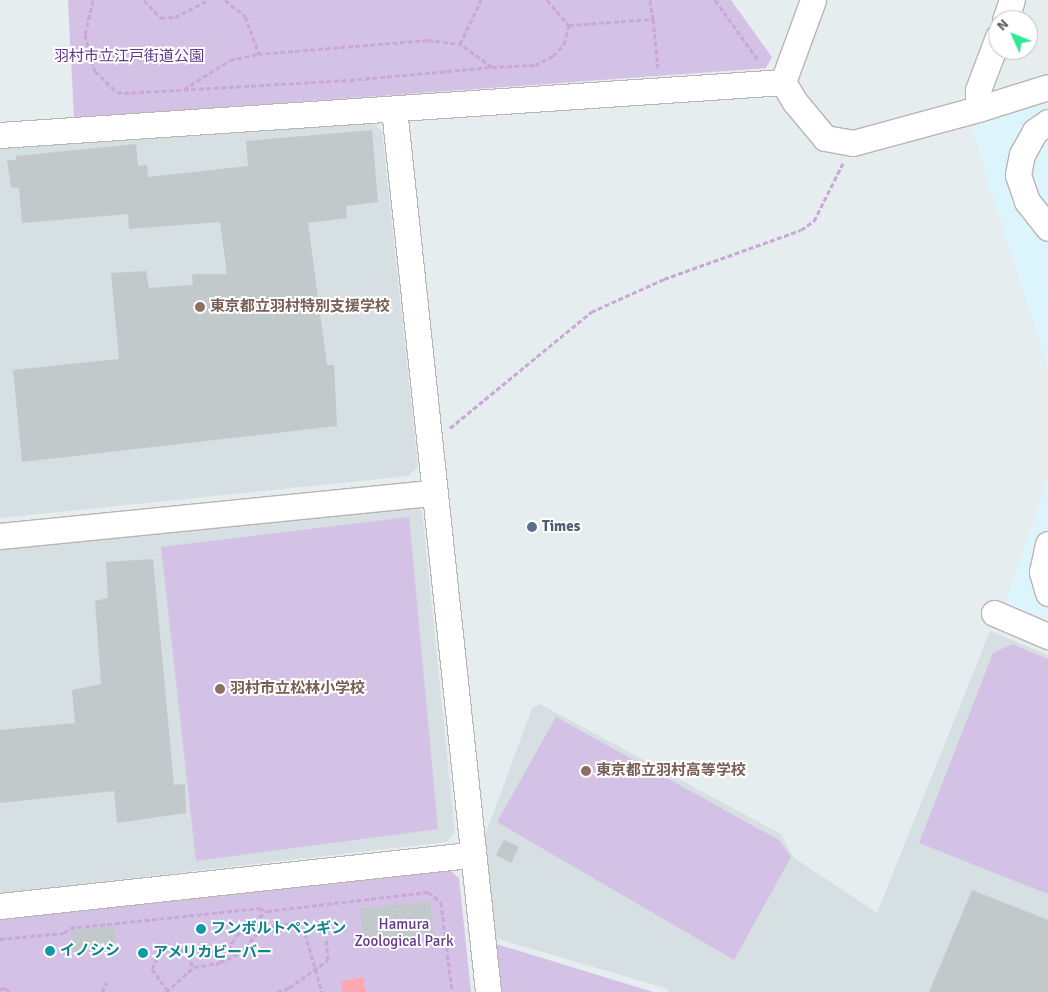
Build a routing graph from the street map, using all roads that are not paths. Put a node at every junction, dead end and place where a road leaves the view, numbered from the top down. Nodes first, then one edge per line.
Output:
1 (813, 0) edge
2 (989, 60) edge
3 (778, 82) junction
4 (1048, 87) edge
5 (394, 109) junction
6 (978, 109) junction
7 (1048, 122) edge
8 (0, 134) edge
9 (1048, 228) edge
10 (433, 493) junction
11 (0, 536) edge
12 (1048, 544) edge
13 (1048, 593) edge
14 (994, 613) dead end
15 (1048, 636) edge
16 (474, 855) junction
17 (0, 906) edge
18 (488, 992) edge

1 - 3 street
2 - 6 street
3 - 5 street
3 - 6 street
4 - 6 street
5 - 8 street
5 - 10 street
7 - 9 street
10 - 11 street
10 - 16 street
12 - 13 street
14 - 15 street
16 - 17 street
16 - 18 street

